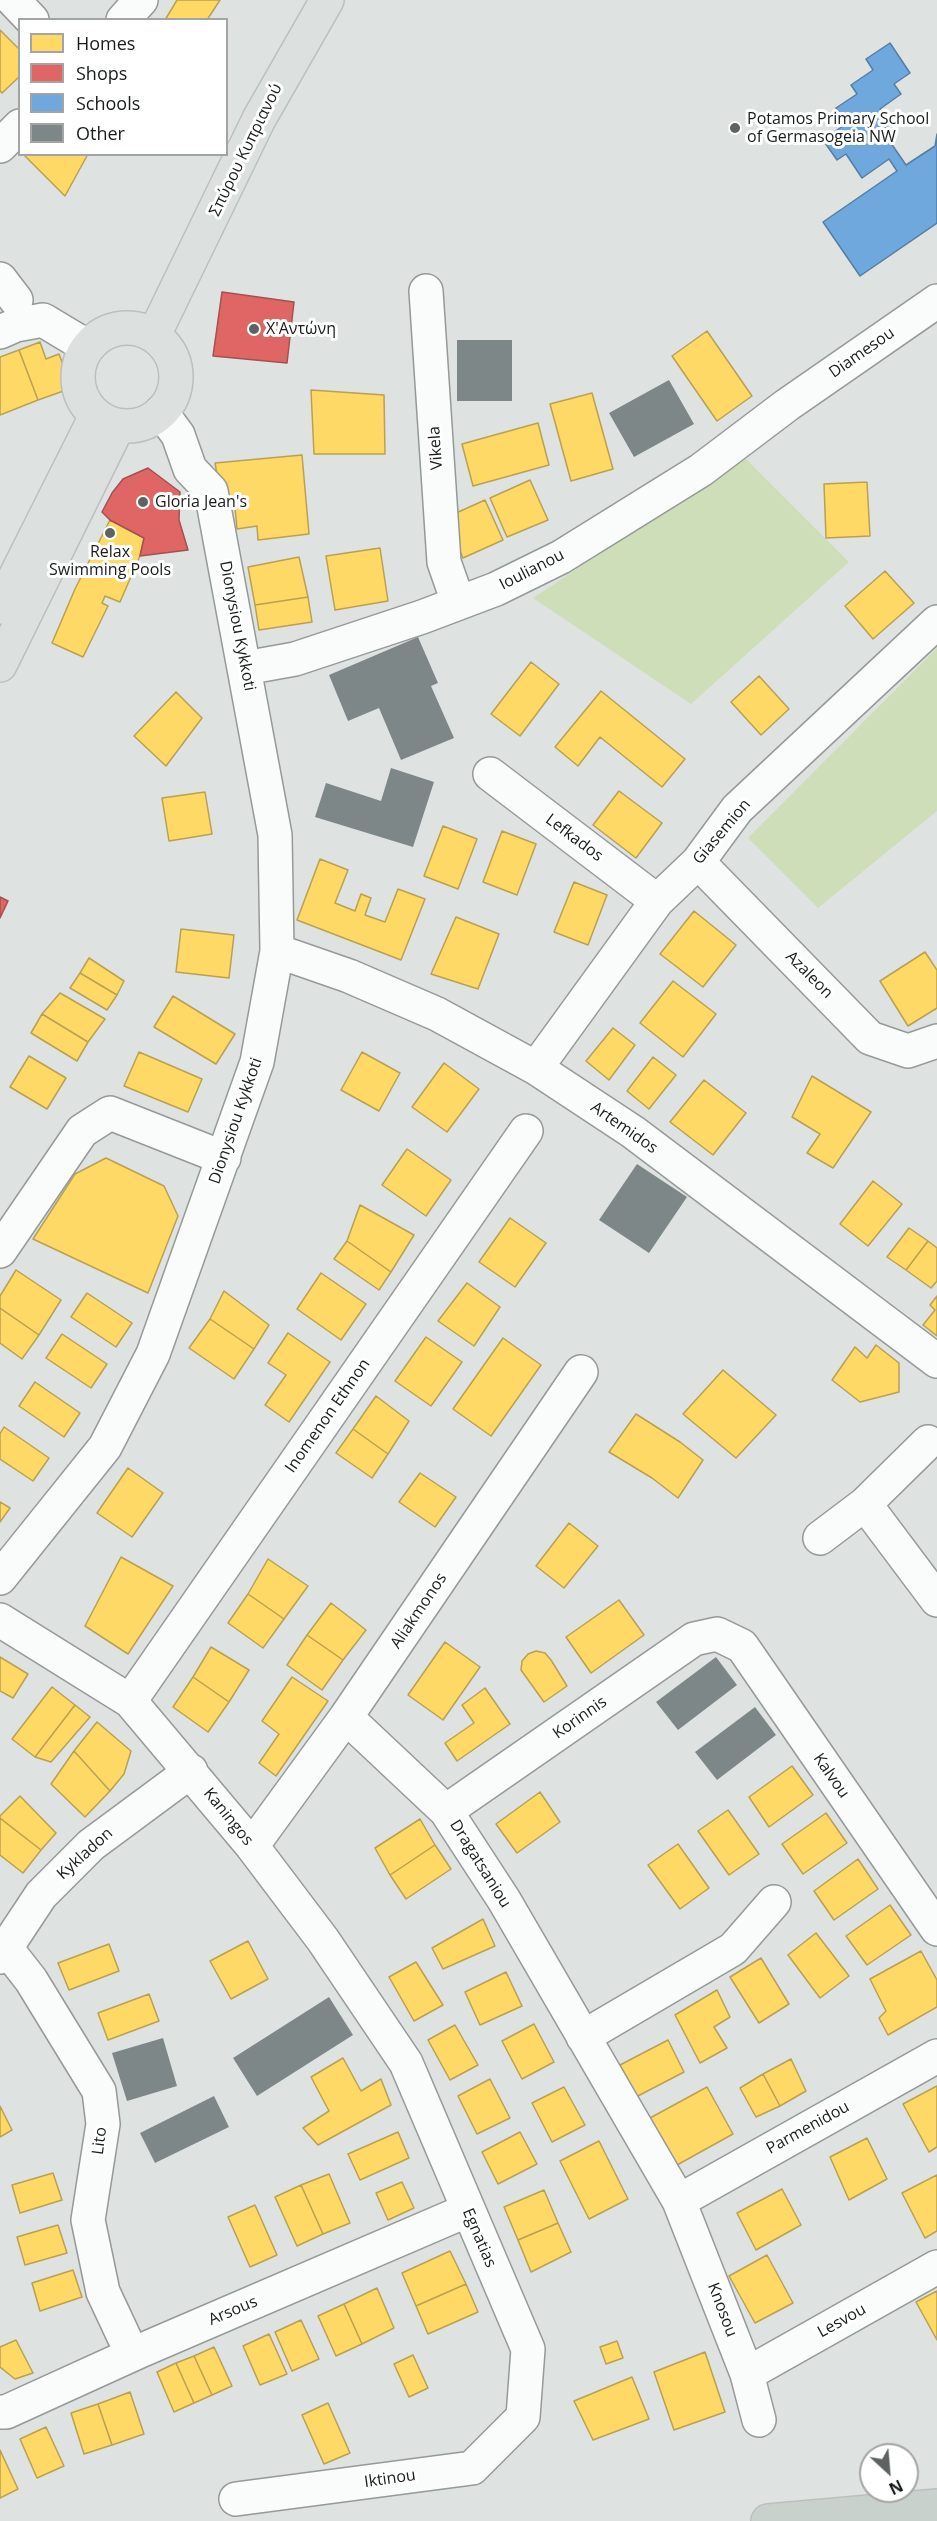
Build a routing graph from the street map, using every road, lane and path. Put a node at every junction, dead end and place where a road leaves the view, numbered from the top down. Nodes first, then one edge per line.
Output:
1 (13, 0) edge
2 (141, 0) edge
3 (308, 0) edge
4 (327, 0) edge
5 (30, 18) edge
6 (125, 18) edge
7 (18, 128) edge
8 (228, 145) edge
9 (0, 146) edge
10 (223, 156) edge
11 (426, 291) dead end
12 (937, 300) edge
13 (0, 332) edge
14 (143, 332) junction
15 (88, 347) junction
16 (787, 405) joint
17 (161, 412) junction
18 (107, 421) junction
19 (458, 602) junction
20 (0, 607) edge
21 (937, 622) edge
22 (0, 665) edge
23 (245, 668) junction
24 (490, 774) dead end
25 (698, 862) junction
26 (657, 902) junction
27 (277, 951) junction
28 (937, 1041) edge
29 (536, 1068) junction
30 (526, 1131) dead end
31 (224, 1158) junction
32 (0, 1251) edge
33 (937, 1361) edge
34 (581, 1372) dead end
35 (928, 1442) dead end
36 (865, 1504) junction
37 (820, 1538) dead end
38 (0, 1578) edge
39 (937, 1600) edge
40 (0, 1620) edge
41 (717, 1634) joint
42 (130, 1701) junction
43 (346, 1717) junction
44 (191, 1771) junction
45 (446, 1811) junction
46 (252, 1846) junction
47 (774, 1902) dead end
48 (937, 1929) edge
49 (3, 1952) edge
50 (583, 2037) junction
51 (937, 2056) edge
52 (406, 2063) joint
53 (679, 2200) junction
54 (468, 2211) junction
55 (937, 2268) edge
56 (132, 2354) junction
57 (747, 2374) junction
58 (0, 2412) edge
59 (523, 2417) joint
60 (759, 2420) dead end
61 (236, 2499) dead end
62 (937, 2506) edge
63 (768, 2521) edge

1 - 5 street
2 - 6 street
3 - 8 main road, Σπύρου Κυπριανού
4 - 14 main road, Σπύρου Κυπριανού
7 - 9 street
10 - 14 main road, Σπύρου Κυπριανού
11 - 19 street, Vikela
12 - 16 street, Diamesou
13 - 15 street
14 - 15 main road
14 - 17 main road
15 - 18 main road
16 - 19 street, Ioulianou
17 - 18 main road
17 - 23 street, Dionysiou Kykkoti
18 - 20 main road
18 - 22 main road
19 - 23 street, Ioulianou
21 - 25 street, Giasemion
23 - 27 street, Dionysiou Kykkoti
24 - 26 street, Lefkados
25 - 26 street, Giasemion
25 - 28 street, Azaleon
26 - 29 street, Giasemion
27 - 29 street, Artemidos
27 - 31 street, Dionysiou Kykkoti
29 - 33 street, Artemidos
30 - 42 street, Inomenon Ethnon
31 - 32 street
31 - 38 street, Dionysiou Kykkoti
34 - 43 street, Aliakmonos
35 - 36 street
36 - 37 street
36 - 39 street
40 - 42 street, Kaningos
41 - 45 street, Korinnis
41 - 48 street, Kalvou
42 - 44 street, Kaningos
43 - 45 street, Dragatsaniou
43 - 46 street, Aliakmonos
44 - 46 street, Kaningos
44 - 49 street, Kykladon
45 - 50 street, Dragatsaniou
46 - 52 street, Kaningos
47 - 50 street
49 - 56 street, Lito
50 - 53 street, Dragatsaniou
51 - 53 street, Parmenidou
52 - 54 street, Egnatias
53 - 57 street, Knosou
54 - 56 street, Arsous
54 - 59 street, Egnatias
55 - 57 street, Lesvou
56 - 58 street, Arsous
57 - 60 street, Knosou
59 - 61 street, Iktinou
62 - 63 highway

